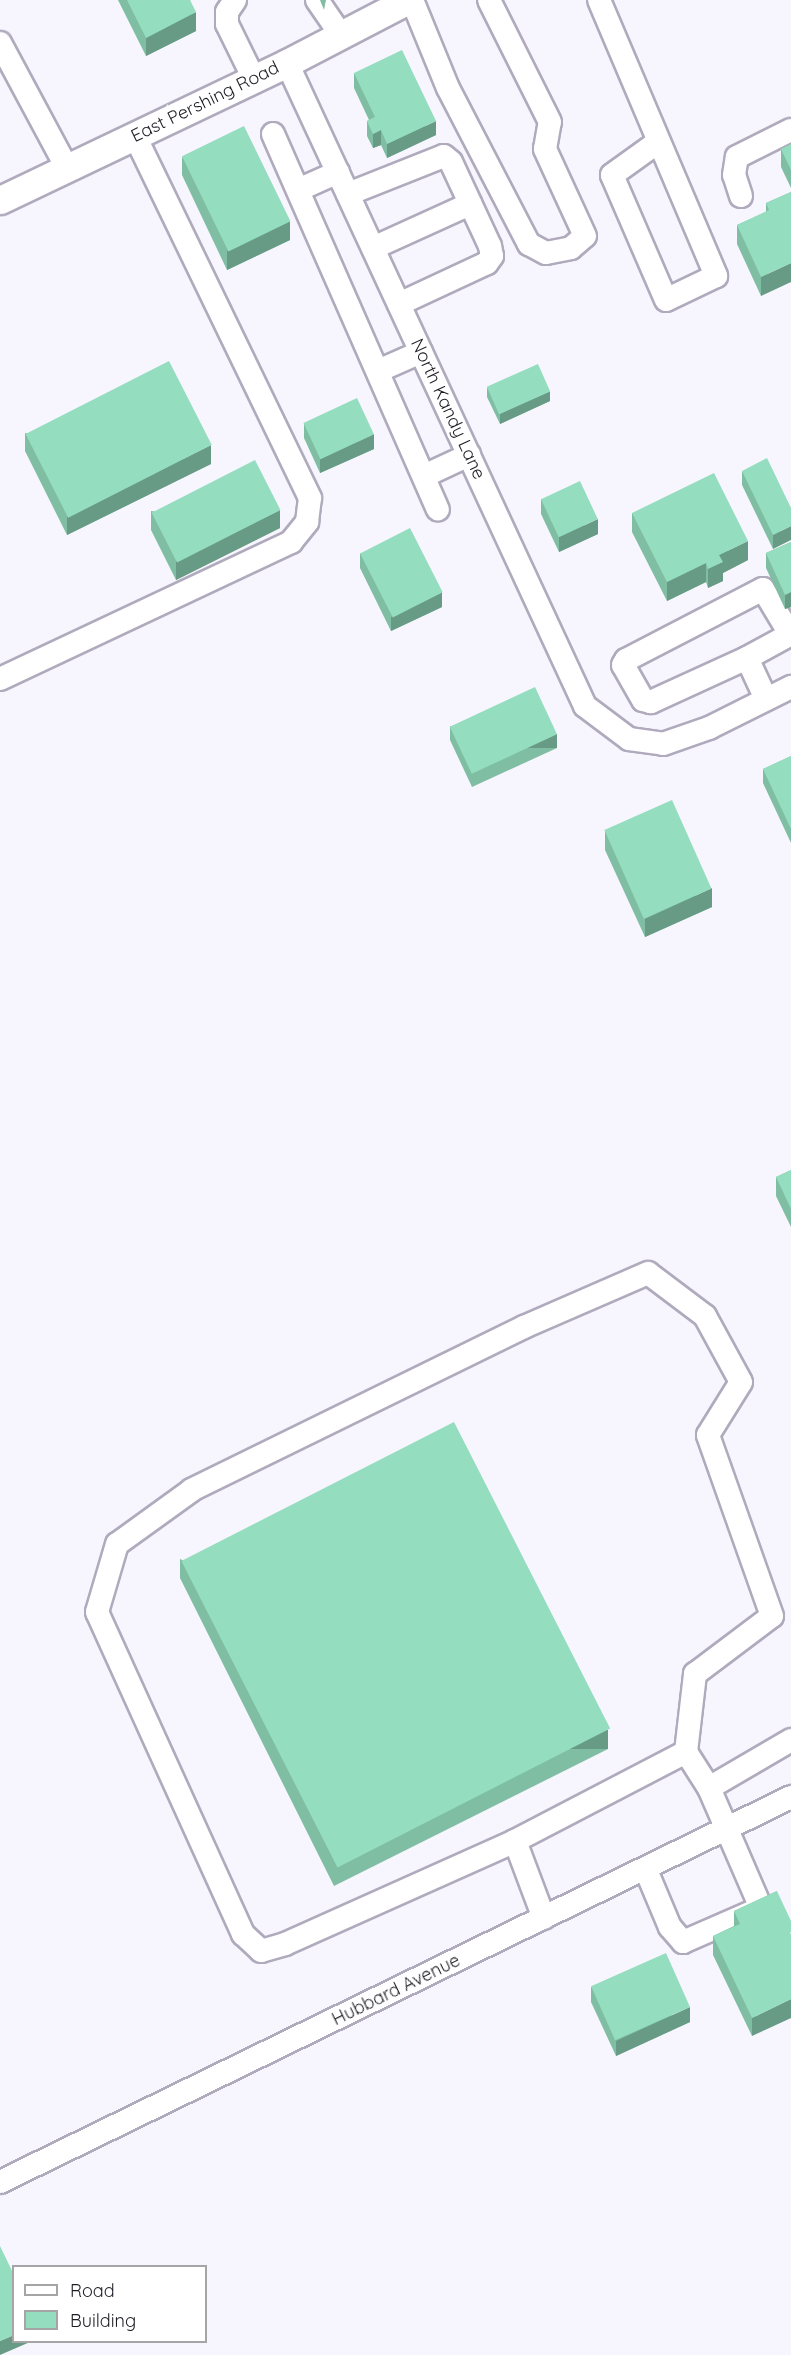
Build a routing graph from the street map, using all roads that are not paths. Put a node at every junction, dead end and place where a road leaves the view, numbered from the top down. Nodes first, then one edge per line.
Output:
1 (235, 0) edge
2 (318, 0) edge
3 (410, 0) edge
4 (489, 0) edge
5 (599, 0) edge
6 (341, 35) junction
7 (0, 43) edge
8 (287, 63) junction
9 (254, 79) junction
10 (791, 130) edge
11 (273, 134) dead end
12 (135, 136) junction
13 (658, 142) junction
14 (67, 168) junction
15 (338, 172) junction
16 (298, 190) junction
17 (348, 194) junction
18 (741, 196) dead end
19 (0, 200) edge
20 (470, 204) junction
21 (373, 248) junction
22 (399, 304) junction
23 (421, 352) junction
24 (378, 371) junction
25 (469, 455) junction
26 (424, 476) junction
27 (438, 509) dead end
28 (791, 634) edge
29 (747, 658) junction
30 (0, 680) edge
31 (791, 687) edge
32 (766, 699) junction
33 (791, 1740) edge
34 (686, 1752) junction
35 (709, 1788) junction
36 (791, 1797) edge
37 (728, 1829) junction
38 (514, 1841) junction
39 (645, 1870) junction
40 (544, 1918) junction
41 (0, 2182) edge

1 - 9 street
2 - 6 street
3 - 4 street
3 - 6 main road, East Pershing Road
5 - 13 street
6 - 8 main road, East Pershing Road
7 - 14 street
8 - 9 main road, East Pershing Road
8 - 15 street, North Kandy Lane
9 - 12 main road, East Pershing Road
10 - 18 street
11 - 16 street
12 - 14 main road, East Pershing Road
12 - 30 street
13 - 13 street
14 - 19 main road, East Pershing Road
15 - 16 street
15 - 17 street, North Kandy Lane
16 - 24 street
17 - 20 street
17 - 21 street, North Kandy Lane
20 - 21 street
20 - 22 street
21 - 22 street, North Kandy Lane
22 - 23 street, North Kandy Lane
23 - 24 street
23 - 25 street, North Kandy Lane
24 - 26 street
25 - 26 street
25 - 32 street, North Kandy Lane
26 - 27 street
28 - 29 street
28 - 29 street
29 - 32 street
31 - 32 street
33 - 35 street
34 - 35 street
34 - 38 street
34 - 38 street
35 - 37 street
36 - 37 street, Hubbard Avenue
37 - 39 street, Hubbard Avenue
37 - 39 street
38 - 40 street
39 - 40 street, Hubbard Avenue
40 - 41 street, Hubbard Avenue

